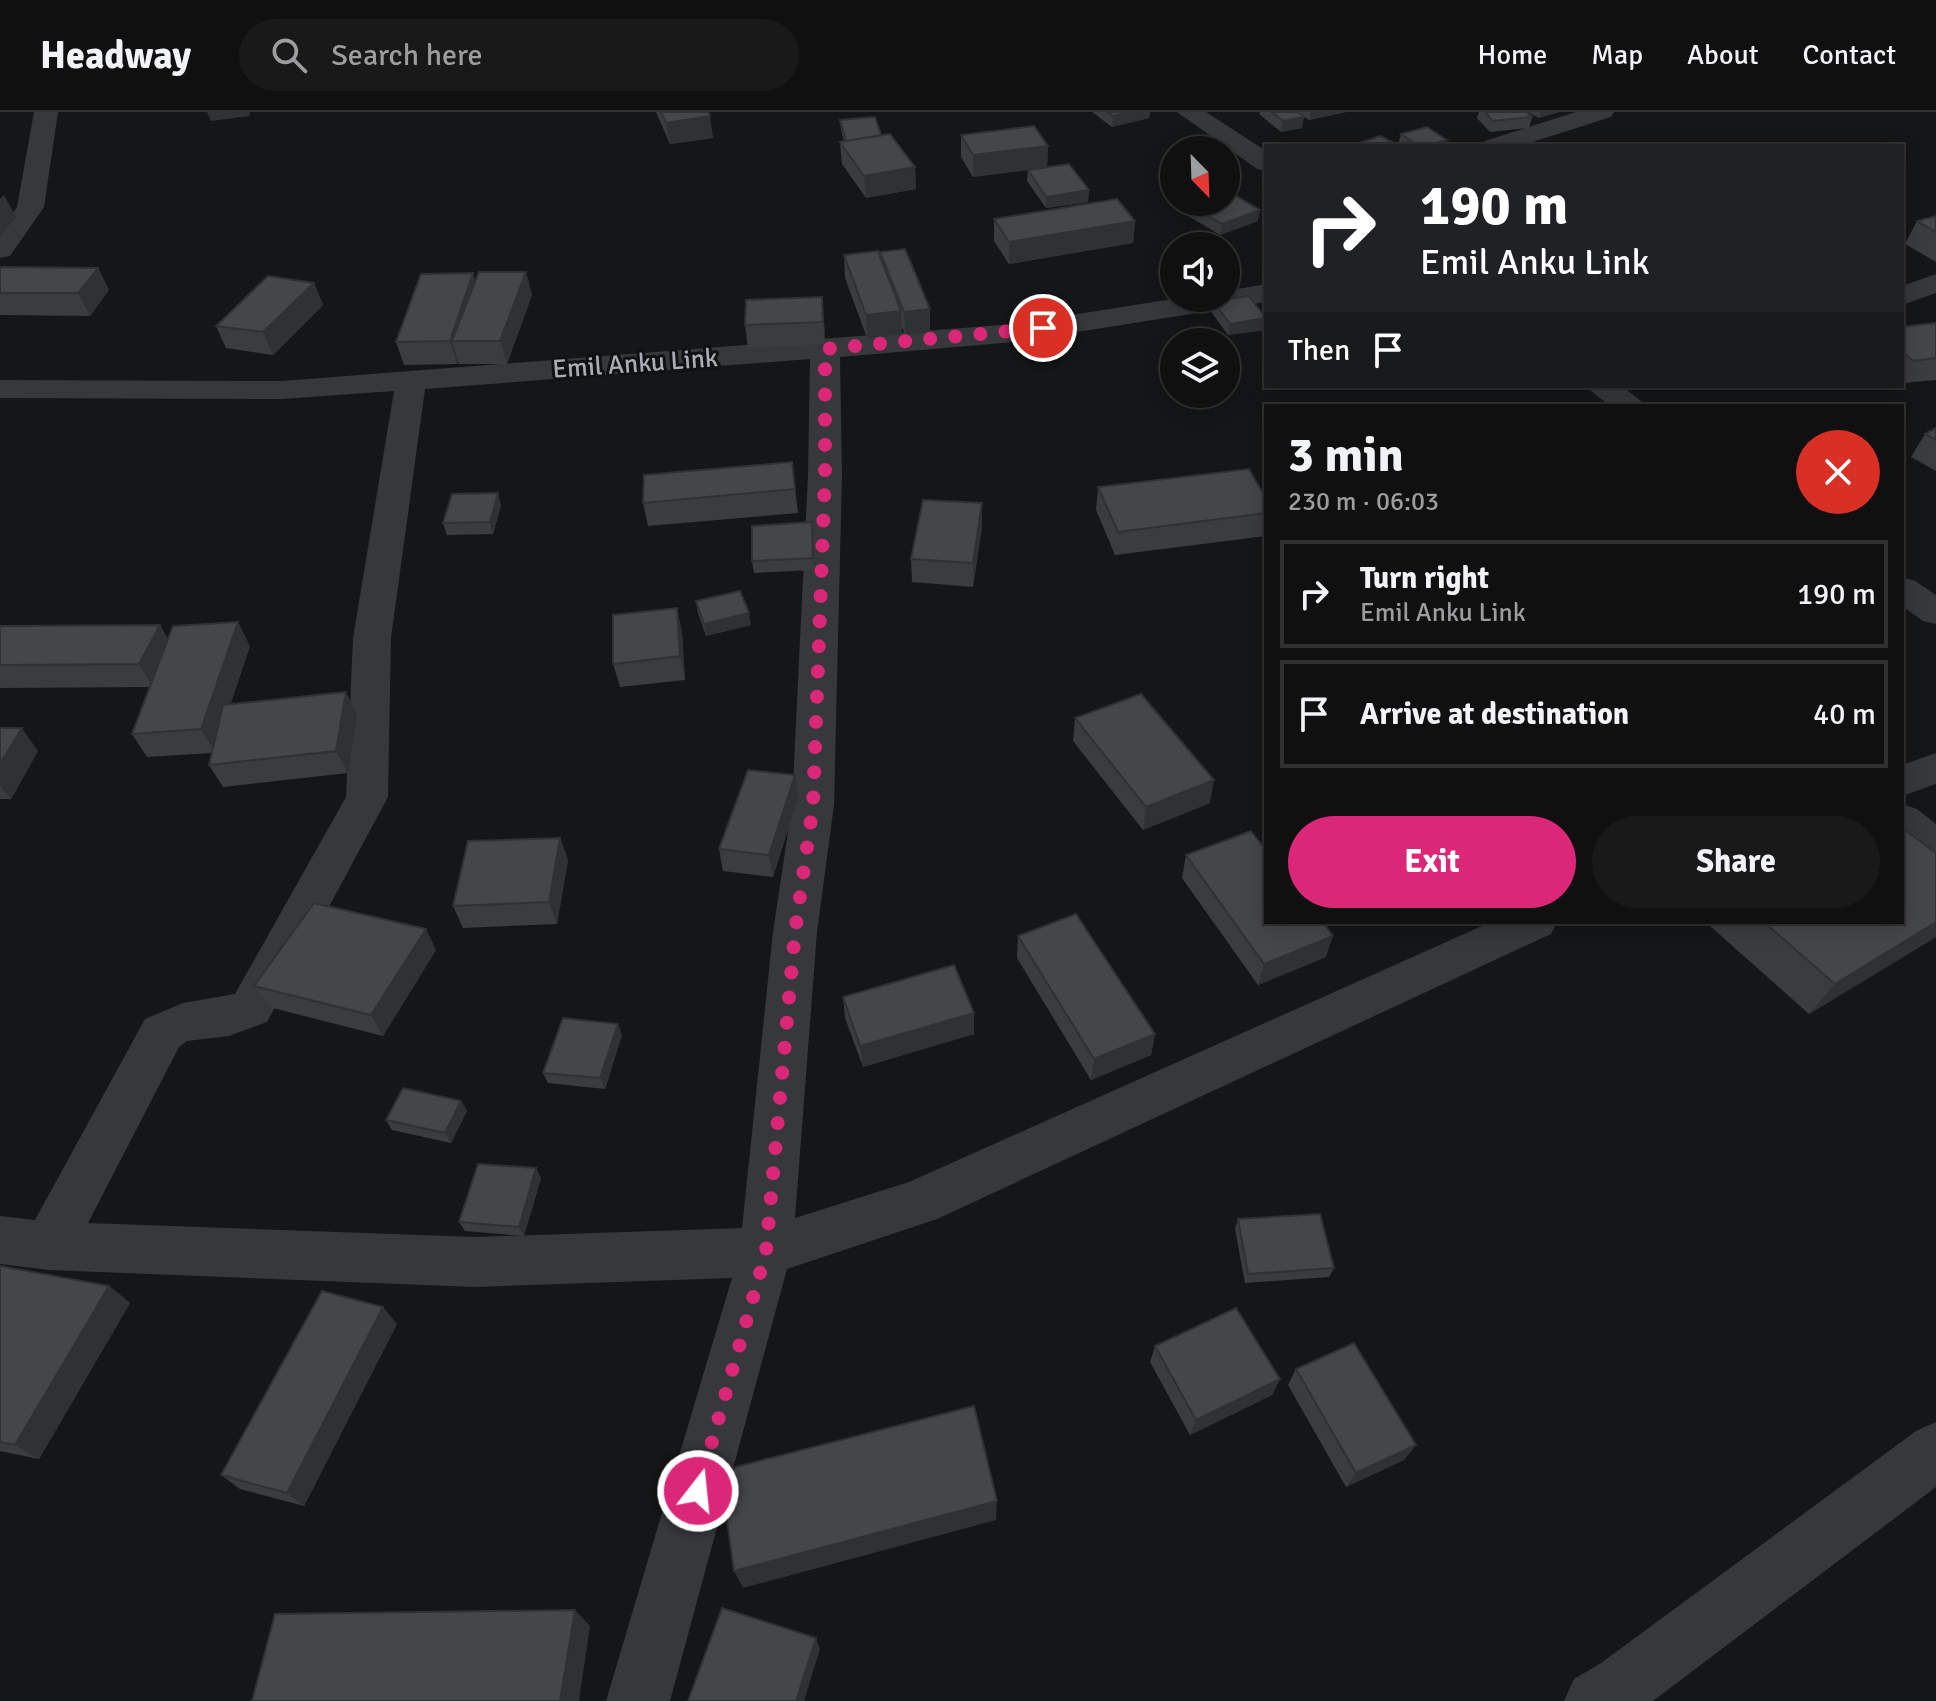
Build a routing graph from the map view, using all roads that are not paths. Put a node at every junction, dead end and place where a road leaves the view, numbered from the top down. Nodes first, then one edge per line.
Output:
1 (46, 112) edge
2 (1189, 112) edge
3 (1602, 112) edge
4 (1500, 144) edge
5 (1264, 162) edge
6 (0, 250) edge
7 (1936, 283) edge
8 (1264, 293) edge
9 (1904, 295) edge
10 (825, 349) junction
11 (411, 380) junction
12 (0, 389) edge
13 (1904, 590) edge
14 (1936, 612) edge
15 (1936, 768) edge
16 (1904, 780) edge
17 (1904, 822) edge
18 (1936, 848) edge
19 (1531, 924) edge
20 (25, 1243) edge
21 (766, 1252) junction
22 (1936, 1451) edge
23 (638, 1701) edge
24 (1596, 1701) edge

1 - 6 street
2 - 5 street
3 - 4 street
7 - 9 street
8 - 10 street, Emil Anku Link
10 - 11 street, Emil Anku Link
10 - 21 street
11 - 12 street, Emil Anku Link
11 - 20 street
13 - 14 street
15 - 16 street
17 - 18 street
19 - 21 street
20 - 21 street
21 - 23 street
22 - 24 street

